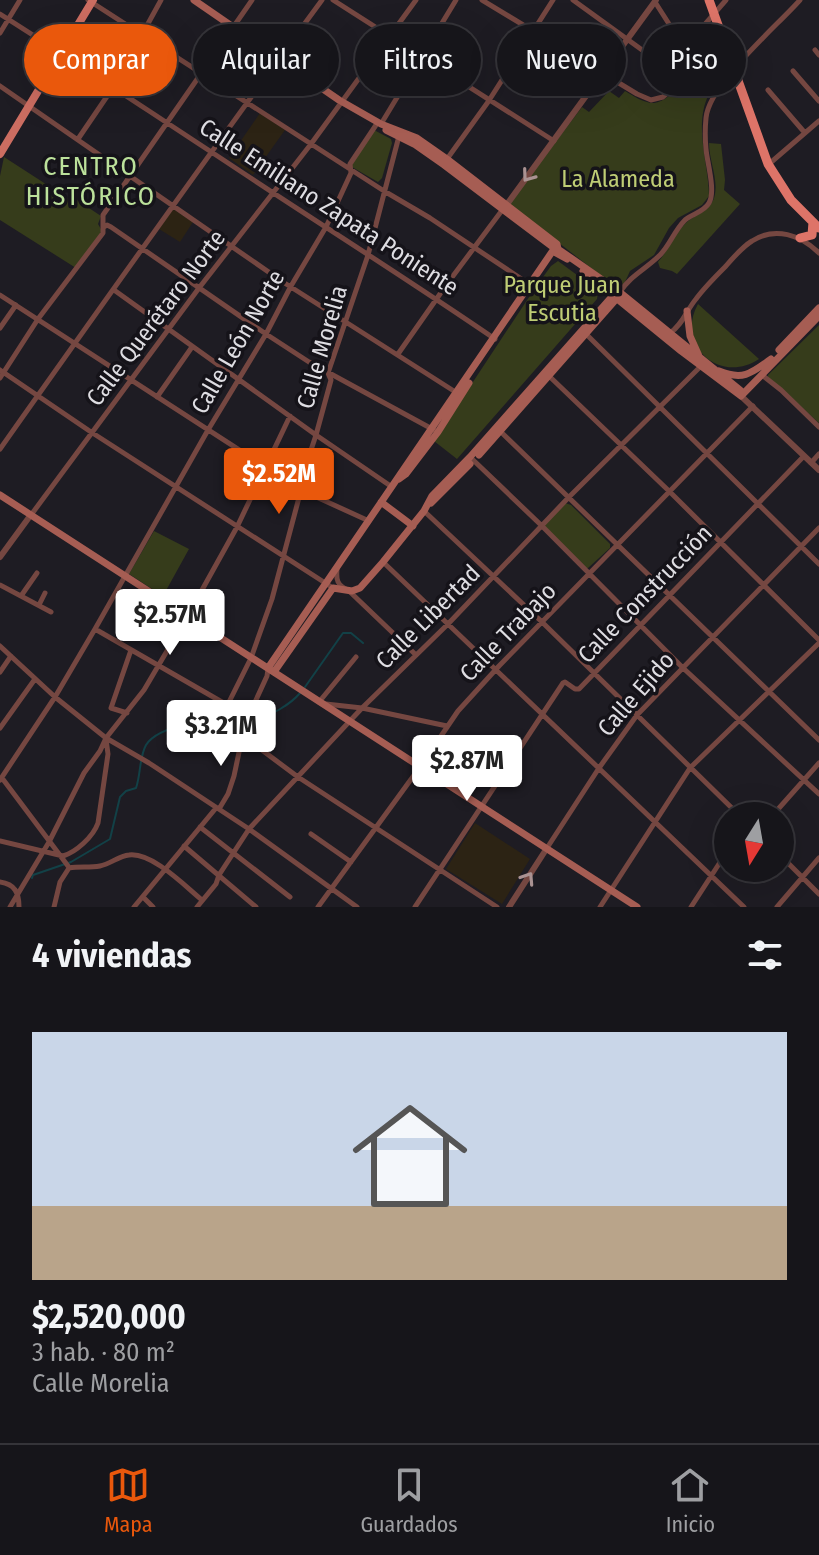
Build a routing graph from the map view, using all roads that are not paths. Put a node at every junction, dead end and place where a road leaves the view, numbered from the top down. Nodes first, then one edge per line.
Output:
1 (20, 0) edge
2 (161, 0) edge
3 (194, 0) edge
4 (252, 0) edge
5 (322, 0) edge
6 (333, 0) edge
7 (416, 0) edge
8 (456, 0) edge
9 (482, 0) edge
10 (553, 0) edge
11 (573, 0) edge
12 (709, 0) edge
13 (726, 0) edge
14 (800, 0) edge
15 (91, 1) edge
16 (655, 1) edge
17 (0, 14) edge
18 (714, 15) junction
19 (9, 20) junction
20 (78, 24) edge
21 (125, 24) edge
22 (147, 24) edge
23 (230, 24) edge
24 (237, 24) edge
25 (304, 24) edge
26 (371, 24) edge
27 (399, 24) edge
28 (441, 24) edge
29 (523, 24) edge
30 (537, 24) edge
31 (669, 24) edge
32 (706, 24) edge
33 (717, 24) edge
34 (24, 30) edge
35 (0, 33) edge
36 (627, 39) junction
37 (642, 50) edge
38 (746, 57) edge
39 (793, 71) dead end
40 (355, 83) edge
41 (193, 84) edge
42 (0, 86) edge
43 (626, 87) edge
44 (497, 88) edge
45 (768, 90) dead end
46 (481, 94) edge
47 (36, 96) edge
48 (106, 96) edge
49 (128, 96) edge
50 (238, 96) edge
51 (251, 96) edge
52 (335, 96) edge
53 (397, 96) edge
54 (588, 96) edge
55 (664, 96) edge
56 (713, 96) edge
57 (744, 96) edge
58 (490, 99) junction
59 (342, 101) junction
60 (819, 101) edge
61 (247, 102) junction
62 (30, 106) junction
63 (819, 121) edge
64 (168, 123) junction
65 (379, 125) junction
66 (805, 133) junction
67 (400, 134) junction
68 (78, 139) junction
69 (554, 141) junction
70 (311, 144) junction
71 (2, 147) edge
72 (211, 152) junction
73 (446, 162) junction
74 (768, 164) junction
75 (351, 168) junction
76 (132, 176) junction
77 (384, 191) junction
78 (274, 192) junction
79 (172, 205) junction
80 (505, 207) junction
81 (817, 226) edge
82 (104, 227) junction
83 (326, 227) junction
84 (800, 238) junction
85 (233, 246) junction
86 (475, 247) junction
87 (143, 248) junction
88 (556, 248) junction
89 (819, 253) edge
90 (368, 255) junction
91 (568, 259) junction
92 (548, 264) junction
93 (291, 286) junction
94 (530, 286) junction
95 (199, 288) junction
96 (114, 290) junction
97 (0, 295) edge
98 (613, 295) junction
99 (437, 299) junction
100 (16, 305) junction
101 (819, 308) edge
102 (687, 311) junction
103 (819, 316) edge
104 (38, 319) junction
105 (346, 321) junction
106 (0, 328) edge
107 (168, 330) junction
108 (584, 333) junction
109 (668, 333) junction
110 (266, 334) junction
111 (495, 339) junction
112 (74, 343) junction
113 (192, 347) junction
114 (398, 354) junction
115 (771, 359) junction
116 (700, 362) junction
117 (710, 366) junction
118 (1, 373) edge
119 (328, 373) junction
120 (547, 375) junction
121 (762, 375) junction
122 (238, 379) junction
123 (132, 380) junction
124 (458, 394) junction
125 (741, 394) junction
126 (38, 395) junction
127 (157, 397) junction
128 (753, 406) junction
129 (659, 408) junction
130 (290, 416) junction
131 (819, 427) edge
132 (498, 429) junction
133 (208, 430) junction
134 (435, 431) junction
135 (91, 432) junction
136 (316, 435) junction
137 (621, 446) junction
138 (0, 449) edge
139 (819, 454) edge
140 (706, 455) junction
141 (804, 456) junction
142 (472, 459) junction
143 (811, 463) junction
144 (266, 468) junction
145 (819, 470) edge
146 (394, 484) junction
147 (175, 488) junction
148 (301, 490) junction
149 (670, 492) junction
150 (0, 495) edge
151 (569, 497) junction
152 (381, 502) junction
153 (759, 504) junction
154 (427, 508) junction
155 (30, 516) junction
156 (369, 521) junction
157 (413, 526) junction
158 (542, 526) junction
159 (237, 527) junction
160 (819, 528) edge
161 (720, 543) junction
162 (618, 545) junction
163 (801, 547) junction
164 (0, 557) edge
165 (283, 557) junction
166 (383, 562) junction
167 (819, 564) edge
168 (337, 569) junction
169 (37, 573) dead end
170 (589, 574) junction
171 (124, 576) junction
172 (493, 576) junction
173 (0, 585) edge
174 (330, 586) junction
175 (763, 586) junction
176 (348, 590) junction
177 (45, 593) dead end
178 (669, 595) junction
179 (21, 596) junction
180 (39, 605) junction
181 (51, 612) dead end
182 (187, 617) junction
183 (542, 622) junction
184 (448, 624) junction
185 (640, 625) junction
186 (95, 629) junction
187 (712, 637) junction
188 (819, 641) edge
189 (0, 646) edge
190 (131, 650) junction
191 (416, 655) junction
192 (11, 656) junction
193 (356, 657) dead end
194 (251, 658) junction
195 (158, 667) junction
196 (682, 667) junction
197 (0, 672) edge
198 (270, 672) junction
199 (594, 673) junction
200 (35, 679) junction
201 (769, 691) junction
202 (55, 697) junction
203 (320, 703) junction
204 (229, 707) junction
205 (362, 708) junction
206 (127, 713) junction
207 (541, 714) junction
208 (637, 715) junction
209 (245, 716) junction
210 (740, 720) junction
211 (351, 722) junction
212 (447, 726) junction
213 (0, 728) edge
214 (243, 736) junction
215 (106, 738) junction
216 (819, 740) edge
217 (819, 763) edge
218 (420, 767) junction
219 (599, 768) junction
220 (690, 768) junction
221 (298, 777) junction
222 (1, 778) edge
223 (804, 780) junction
224 (819, 794) edge
225 (725, 802) edge
226 (784, 802) edge
227 (483, 806) junction
228 (217, 809) junction
229 (654, 822) junction
230 (200, 827) junction
231 (376, 828) junction
232 (249, 829) junction
233 (311, 834) dead end
234 (0, 841) edge
235 (49, 842) junction
236 (184, 846) junction
237 (547, 848) junction
238 (42, 853) junction
239 (233, 854) junction
240 (819, 858) edge
241 (351, 862) junction
242 (66, 863) junction
243 (165, 869) junction
244 (794, 869) edge
245 (440, 870) junction
246 (714, 871) edge
247 (219, 875) junction
248 (711, 875) junction
249 (802, 877) junction
250 (0, 882) edge
251 (332, 889) junction
252 (611, 890) junction
253 (19, 894) junction
254 (819, 894) edge
255 (143, 897) junction
256 (290, 897) dead end
257 (203, 900) junction
258 (10, 907) edge
259 (19, 907) edge
260 (54, 907) edge
261 (134, 907) edge
262 (153, 907) edge
263 (197, 907) edge
264 (256, 907) edge
265 (318, 907) edge
266 (357, 907) edge
267 (415, 907) edge
268 (497, 907) edge
269 (509, 907) edge
270 (600, 907) edge
271 (637, 907) edge
272 (691, 907) edge
273 (744, 907) edge
274 (777, 907) edge

1 - 19 street
2 - 22 street
3 - 23 main road
4 - 24 street
5 - 25 street
6 - 26 street
7 - 27 street, Calle Querétaro Norte
8 - 28 street, Calle León Norte
9 - 29 street
10 - 30 street
11 - 36 street
12 - 18 highway
13 - 18 street
14 - 38 street
15 - 20 main road
15 - 21 street
16 - 31 street
16 - 36 street
17 - 19 street, Calle Emiliano Zapata Poniente
18 - 32 street
18 - 33 highway
19 - 34 street, Calle Emiliano Zapata Poniente
19 - 35 street
36 - 37 street
39 - 60 street
40 - 59 street, Calle Querétaro Norte
41 - 64 street
42 - 62 street
43 - 55 street
44 - 58 street
45 - 66 street
46 - 58 street
47 - 62 main road
48 - 68 street
49 - 64 street, Calle Emiliano Zapata Poniente
50 - 61 street
51 - 61 street
52 - 59 main road
53 - 65 street, Calle León Norte
54 - 69 street
56 - 98 street
57 - 74 highway
58 - 69 street
58 - 73 street
59 - 65 main road
59 - 70 street, Calle Querétaro Norte
61 - 70 street
61 - 72 street
62 - 68 street
62 - 71 main road
63 - 66 street
64 - 72 street, Calle Emiliano Zapata Poniente
64 - 76 street
65 - 67 main road
65 - 75 street, Calle León Norte
66 - 74 street
67 - 73 main road
67 - 77 street, Calle Morelia
68 - 76 street
69 -> 80 street
70 - 75 street
70 - 78 street, Calle Querétaro Norte
72 - 78 street, Calle Emiliano Zapata Poniente
72 - 79 street
73 - 80 main road
74 - 81 highway
75 - 77 street
75 - 83 street, Calle León Norte
76 - 79 street
76 - 82 street
77 - 86 street
77 - 90 street, Calle Morelia
78 - 83 street, Calle Emiliano Zapata Poniente
78 - 85 street, Calle Querétaro Norte
79 - 85 street
79 - 87 street
80 - 86 street
80 - 88 main road
81 - 84 highway
82 - 87 street
82 - 104 street
83 - 90 street, Calle Emiliano Zapata Poniente
83 - 93 street, Calle León Norte
84 - 89 street
84 - 102 street
85 - 93 street
85 - 95 street, Calle Querétaro Norte
86 - 94 street
86 - 99 street
87 - 95 street
87 - 96 street
88 - 91 main road
88 - 92 main road
88 - 94 main road
88 - 98 main road
90 - 99 street, Calle Emiliano Zapata Poniente
90 - 105 street, Calle Morelia
91 - 92 main road
91 - 98 main road
92 - 94 main road
93 - 105 street
93 - 110 street, Calle León Norte
94 - 111 main road
95 - 107 street, Calle Querétaro Norte
95 - 110 street
96 - 107 street
96 - 112 street
97 - 100 street
98 - 108 main road
98 - 109 main road
98 - 116 main road
99 - 111 street, Calle Emiliano Zapata Poniente
99 - 114 street
100 - 104 street
100 - 106 street
101 - 115 main road
102 - 109 street
102 - 116 main road
103 - 121 main road
104 - 112 street
104 - 118 street
105 - 114 street
105 - 119 street, Calle Morelia
107 - 113 street
107 - 123 street, Calle Querétaro Norte
108 - 120 main road
108 - 129 street
109 - 116 main road
110 - 119 street
110 - 122 street, Calle León Norte
111 - 124 main road
112 - 123 street
112 - 126 street
113 - 122 street
113 - 127 street
114 - 124 street
115 - 117 main road
115 - 125 main road
116 - 117 main road
116 - 125 main road
116 - 129 street, Calle Libertad
117 - 125 main road
118 - 126 street
119 - 134 street
119 - 136 street, Calle Morelia
120 - 132 main road
120 - 137 street
121 - 125 main road
121 - 131 street
122 - 130 street
122 - 133 street, Calle León Norte
123 - 127 street
123 - 135 street, Calle Querétaro Norte
124 - 134 main road
125 - 128 street
126 - 135 street
126 - 138 street
127 - 133 street
128 - 140 street, Calle Trabajo
128 - 141 street
129 - 137 street, Calle Libertad
129 - 140 street
130 - 136 street
130 - 144 street
132 - 142 main road
132 - 151 street
133 - 144 street
133 - 147 street, Calle León Norte
134 - 146 main road
135 - 147 street
135 - 155 street, Calle Querétaro Norte
136 - 146 street
136 - 148 street, Calle Morelia
137 - 149 street
137 - 151 street, Calle Libertad
139 - 143 street
140 - 149 street, Calle Trabajo
140 - 153 street
141 - 143 street
141 - 153 street, Calle Construcción
142 - 154 main road
142 - 158 street
143 - 145 street
144 - 148 street
144 - 159 street
146 - 152 main road
147 - 159 street
147 - 171 street, Calle León Norte
148 - 156 street
148 - 165 street, Calle Morelia
149 - 161 street
149 - 162 street, Calle Trabajo
150 - 155 main road
151 - 158 street, Calle Libertad
151 - 162 street
152 - 156 main road
152 - 157 main road
153 - 161 street, Calle Construcción
153 - 163 street
154 - 157 main road
154 - 172 street
155 - 164 street, Calle Querétaro Norte
155 - 171 main road
156 - 168 main road
157 - 166 main road
158 - 170 street
158 - 172 street, Calle Libertad
159 - 165 street
159 - 182 street
160 - 163 street, Calle Ejido
161 - 175 street
161 - 178 street, Calle Construcción
162 - 170 street, Calle Trabajo
162 - 178 street
163 - 167 street
163 - 175 street, Calle Ejido
165 - 174 street
165 - 194 street, Calle Morelia
166 - 176 main road
166 - 184 street
168 - 174 main road
168 - 176 street
169 - 179 street
170 - 183 street, Calle Trabajo
170 - 185 street
171 - 182 main road
171 - 186 street, Calle León Norte
172 - 183 street
172 - 184 street, Calle Libertad
173 - 179 street
174 - 176 main road
174 - 198 main road
175 - 187 street, Calle Ejido
175 - 188 street
176 - 191 street
177 - 180 street
178 - 185 street, Calle Construcción
178 - 187 street
179 - 180 street
180 - 181 street
182 - 194 main road
182 - 195 street
183 - 199 street
183 - 212 street, Calle Trabajo
184 - 191 street, Calle Libertad
184 - 207 street
185 - 196 street
185 - 199 street, Calle Construcción
186 - 190 street
186 - 202 street, Calle León Norte
187 - 196 street, Calle Ejido
187 - 201 street
188 - 201 street
189 - 192 street
190 - 195 street
190 - 206 street
191 - 205 street, Calle Libertad
192 - 197 street
192 - 200 street
193 - 203 street
194 - 198 main road
194 - 204 street, Calle Morelia
195 - 204 street
195 - 206 street
196 - 208 street, Calle Ejido
196 - 210 street
198 - 203 main road
198 - 209 street
199 - 207 street, Calle Construcción
199 - 208 street
200 - 202 street
200 - 213 street
201 - 210 street
201 - 216 street
202 - 215 street
202 - 222 street, Calle León Norte
203 - 205 street
203 - 211 main road
204 - 209 street
205 - 211 street, Calle Libertad
205 - 212 street
206 - 215 street
207 - 219 street
207 - 227 street, Calle Construcción
208 - 219 street, Calle Ejido
208 - 220 street
209 - 214 street
210 - 220 street
210 - 223 street
211 - 218 main road
211 - 221 street, Calle Libertad
212 - 218 street, Calle Trabajo
214 - 221 street
214 - 228 street
215 - 228 street
215 - 235 street
215 - 242 street
217 - 223 street
218 - 227 main road
218 - 231 street, Calle Trabajo
219 - 229 street
219 - 237 street, Calle Ejido
220 - 225 street
220 - 229 street
221 - 231 street
221 - 232 street, Calle Libertad
222 - 235 street
223 - 224 street
223 - 226 street
227 - 237 main road
227 - 245 street, Calle Construcción
228 - 230 street
228 - 232 street
229 - 248 street
229 - 252 street
230 - 236 street
230 - 239 street
231 - 241 street, Calle Trabajo
231 - 245 street
232 - 239 street, Calle Libertad
232 - 251 street
233 - 241 street
234 - 238 street
235 - 238 street
235 - 242 street
236 - 243 street
236 - 247 street
237 - 252 main road
269 -> 237 street, Calle Ejido
238 - 242 street
238 - 253 street
239 - 247 street, Calle Libertad
239 - 256 street
240 - 249 street
241 - 251 street, Calle Trabajo
242 - 243 street
242 - 260 street
243 - 255 street
243 - 257 street
244 - 249 street
245 - 267 street, Calle Construcción
245 - 268 street
246 - 248 street
247 - 257 street, Calle Libertad
247 - 264 street
248 - 272 street
248 - 273 street
249 - 254 street
249 - 274 street
250 - 253 street
251 - 265 street, Calle Trabajo
251 - 266 street
252 - 270 street
252 - 271 main road
253 - 258 street
253 - 259 street
255 - 261 street
255 - 262 street
257 - 263 street, Calle Libertad

